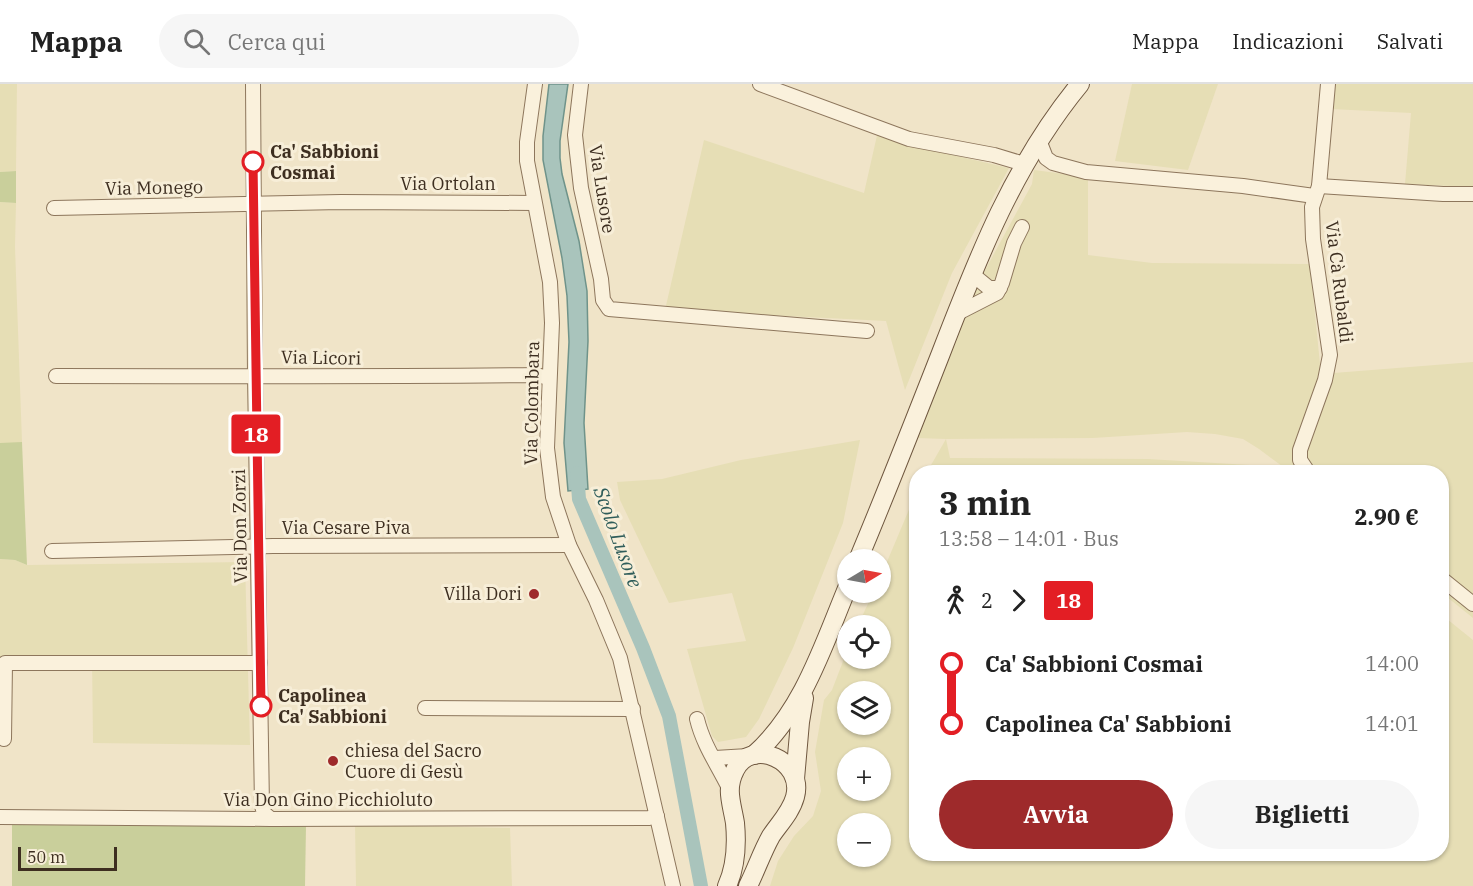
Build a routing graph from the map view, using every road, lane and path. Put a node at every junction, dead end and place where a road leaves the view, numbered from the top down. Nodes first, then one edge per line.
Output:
1 (253, 84) edge
2 (535, 84) edge
3 (581, 84) edge
4 (760, 84) edge
5 (1080, 84) edge
6 (1328, 84) edge
7 (1039, 140) junction
8 (1024, 164) junction
9 (1316, 191) junction
10 (1473, 194) edge
11 (534, 203) junction
12 (254, 204) junction
13 (54, 208) dead end
14 (1022, 227) dead end
15 (972, 274) junction
16 (1000, 288) junction
17 (956, 314) junction
18 (867, 331) dead end
19 (56, 376) dead end
20 (255, 376) junction
21 (549, 378) junction
22 (1303, 465) edge
23 (569, 545) junction
24 (258, 547) junction
25 (862, 549) edge
26 (52, 550) dead end
27 (1449, 585) edge
28 (841, 603) edge
29 (1473, 604) edge
30 (260, 663) junction
31 (806, 686) junction
32 (425, 708) dead end
33 (633, 709) junction
34 (698, 719) dead end
35 (4, 740) dead end
36 (751, 756) junction
37 (714, 758) junction
38 (795, 779) junction
39 (728, 786) junction
40 (657, 816) junction
41 (0, 817) edge
42 (271, 819) junction
43 (729, 883) edge
44 (673, 886) edge
45 (748, 886) edge

1 - 12 street, Via Don Zorzi
2 - 11 street, Via Colombara
3 - 18 street, Via Lusore
4 - 8 street
5 - 7 main road
6 - 9 street, Via Cà Rubaldi
7 - 8 main road
7 - 9 street
8 - 15 main road
9 - 10 street
9 - 22 street, Via Cà Rubaldi
11 - 12 street, Via Ortolan
11 - 21 street, Via Colombara
12 - 13 street, Via Monego
12 - 20 street, Via Don Zorzi
14 - 16 street
15 - 16 street
15 - 17 main road
16 - 17 street
17 - 25 main road
19 - 20 street, Via Licori
20 - 21 street, Via Licori
20 - 24 street, Via Don Zorzi
21 - 23 street, Via Colombara
23 - 24 street, Via Cesare Piva
23 - 33 street, Via Colombara
24 - 26 street, Via Cesare Piva
24 - 30 street, Via Don Zorzi
27 - 29 street
28 - 31 main road
30 - 35 street
30 - 42 street, Via Don Zorzi
31 - 36 main road
31 - 38 main road
32 - 33 street
33 - 40 street, Via Colombara
34 - 37 street
36 - 37 street
36 - 38 main road
36 - 39 main road
37 - 39 street
38 - 45 main road
39 - 43 main road
40 - 42 street, Via Don Gino Picchioluto
40 - 44 street, Via Colombara
41 - 42 street, Via Don Gino Picchioluto

